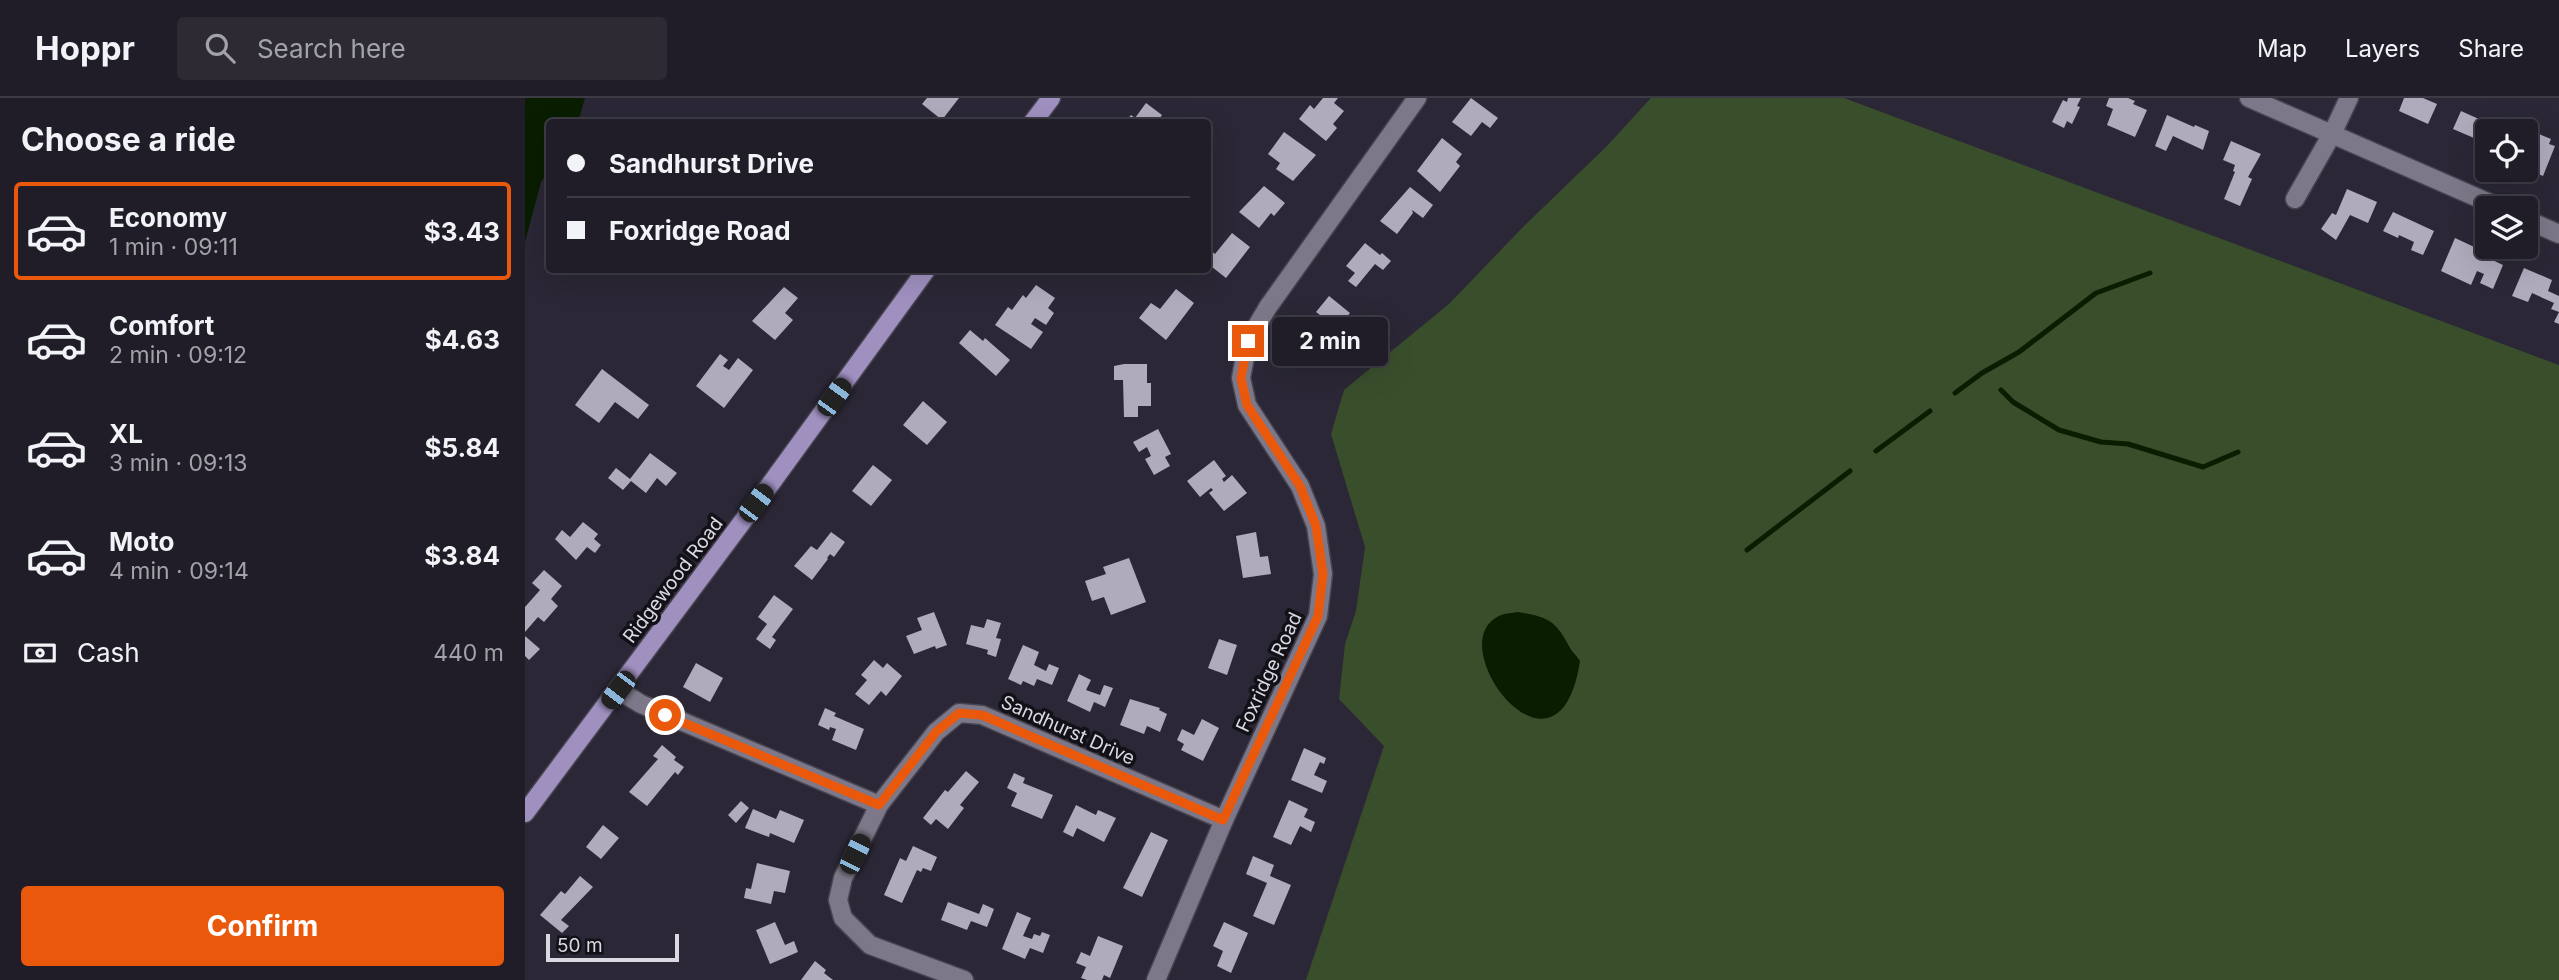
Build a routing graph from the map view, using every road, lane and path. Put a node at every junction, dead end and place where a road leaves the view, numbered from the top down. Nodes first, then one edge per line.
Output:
1 (1051, 98) edge
2 (1417, 98) edge
3 (2249, 98) edge
4 (2349, 98) edge
5 (1035, 119) edge
6 (2332, 134) junction
7 (2475, 197) edge
8 (2295, 199) dead end
9 (2538, 225) edge
10 (2559, 234) edge
11 (924, 273) edge
12 (618, 690) junction
13 (879, 805) junction
14 (525, 813) edge
15 (1223, 820) junction
16 (964, 980) edge
17 (1156, 980) edge

1 - 5 main road
2 - 15 street, Foxridge Road
3 - 6 street
4 - 6 street
6 - 7 street
6 - 8 street
9 - 10 street
11 - 12 main road, Ridgewood Road
12 - 13 street
12 - 14 main road, Ridgewood Road
13 - 15 street, Sandhurst Drive
13 - 16 street
15 - 17 street, Foxridge Road

